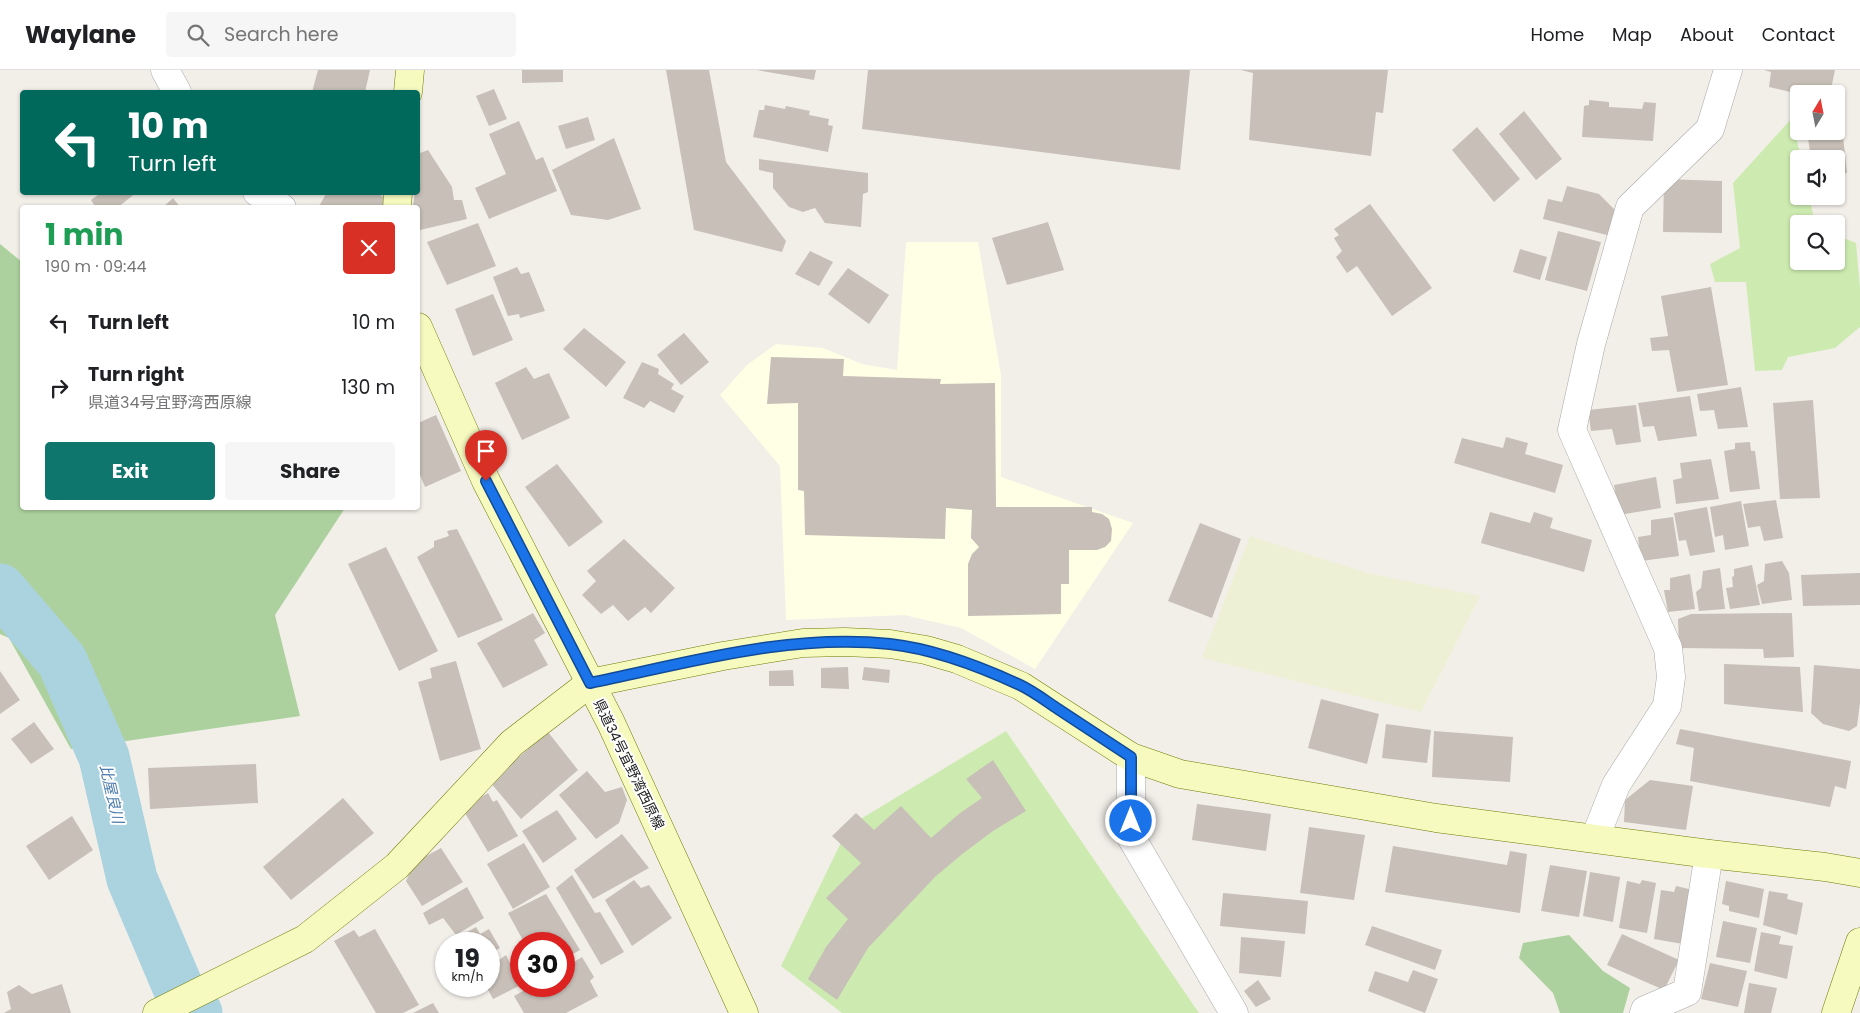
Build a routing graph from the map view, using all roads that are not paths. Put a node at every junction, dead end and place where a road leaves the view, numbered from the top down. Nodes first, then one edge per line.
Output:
1 (165, 70) edge
2 (410, 70) edge
3 (1728, 70) edge
4 (176, 90) edge
5 (408, 90) edge
6 (262, 195) edge
7 (277, 205) edge
8 (420, 332) edge
9 (590, 683) junction
10 (1131, 757) junction
11 (1595, 838) junction
12 (1709, 854) junction
13 (1860, 873) edge
14 (1860, 942) edge
15 (157, 1013) edge
16 (744, 1013) edge
17 (1234, 1013) edge
18 (1644, 1013) edge
19 (1836, 1013) edge

1 - 4 street
2 - 5 street
3 - 11 street
6 - 7 street
8 - 9 street, 県道34号宜野湾西原線
9 - 10 street
9 - 15 street
9 - 16 street, 県道34号宜野湾西原線
10 - 11 street
10 - 17 street
11 - 12 street
12 - 13 street
12 - 18 street
14 - 19 street

